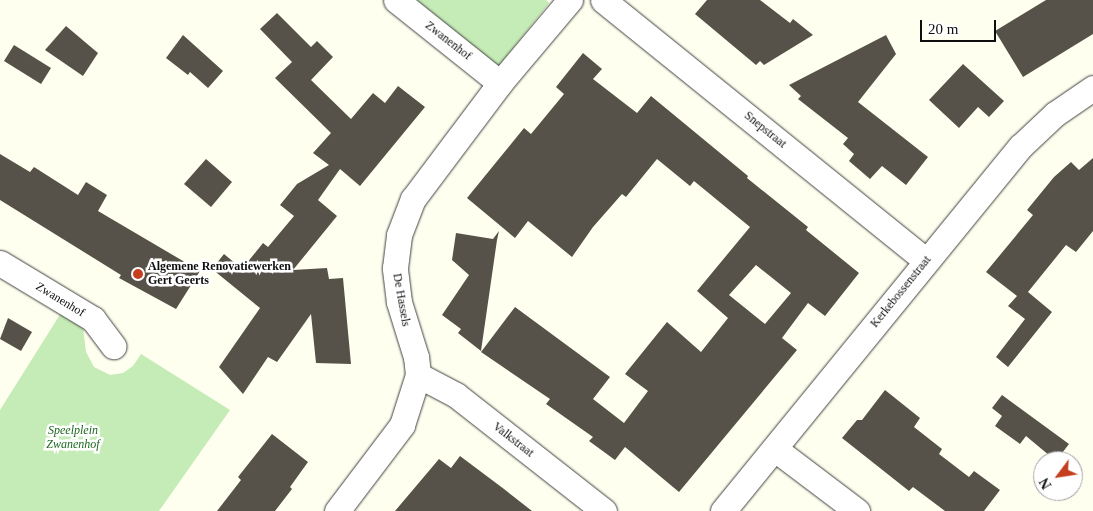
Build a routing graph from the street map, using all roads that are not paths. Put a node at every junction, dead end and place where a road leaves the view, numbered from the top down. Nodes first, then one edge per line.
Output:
1 (396, 0) edge
2 (570, 0) edge
3 (603, 0) edge
4 (500, 83) junction
5 (1093, 88) edge
6 (926, 261) junction
7 (0, 262) edge
8 (113, 346) dead end
9 (418, 374) junction
10 (775, 449) junction
11 (337, 511) edge
12 (604, 511) edge
13 (723, 511) edge
14 (857, 511) edge

1 - 4 street, Zwanenhof
2 - 4 street, De Hassels
3 - 6 street, Snepstraat
4 - 9 street, De Hassels
5 - 6 street, Kerkebossenstraat
6 - 10 street, Kerkebossenstraat
7 - 8 street, Zwanenhof
9 - 11 street, De Hassels
9 - 12 street, Valkstraat
10 - 13 street, Kerkebossenstraat
10 - 14 street

